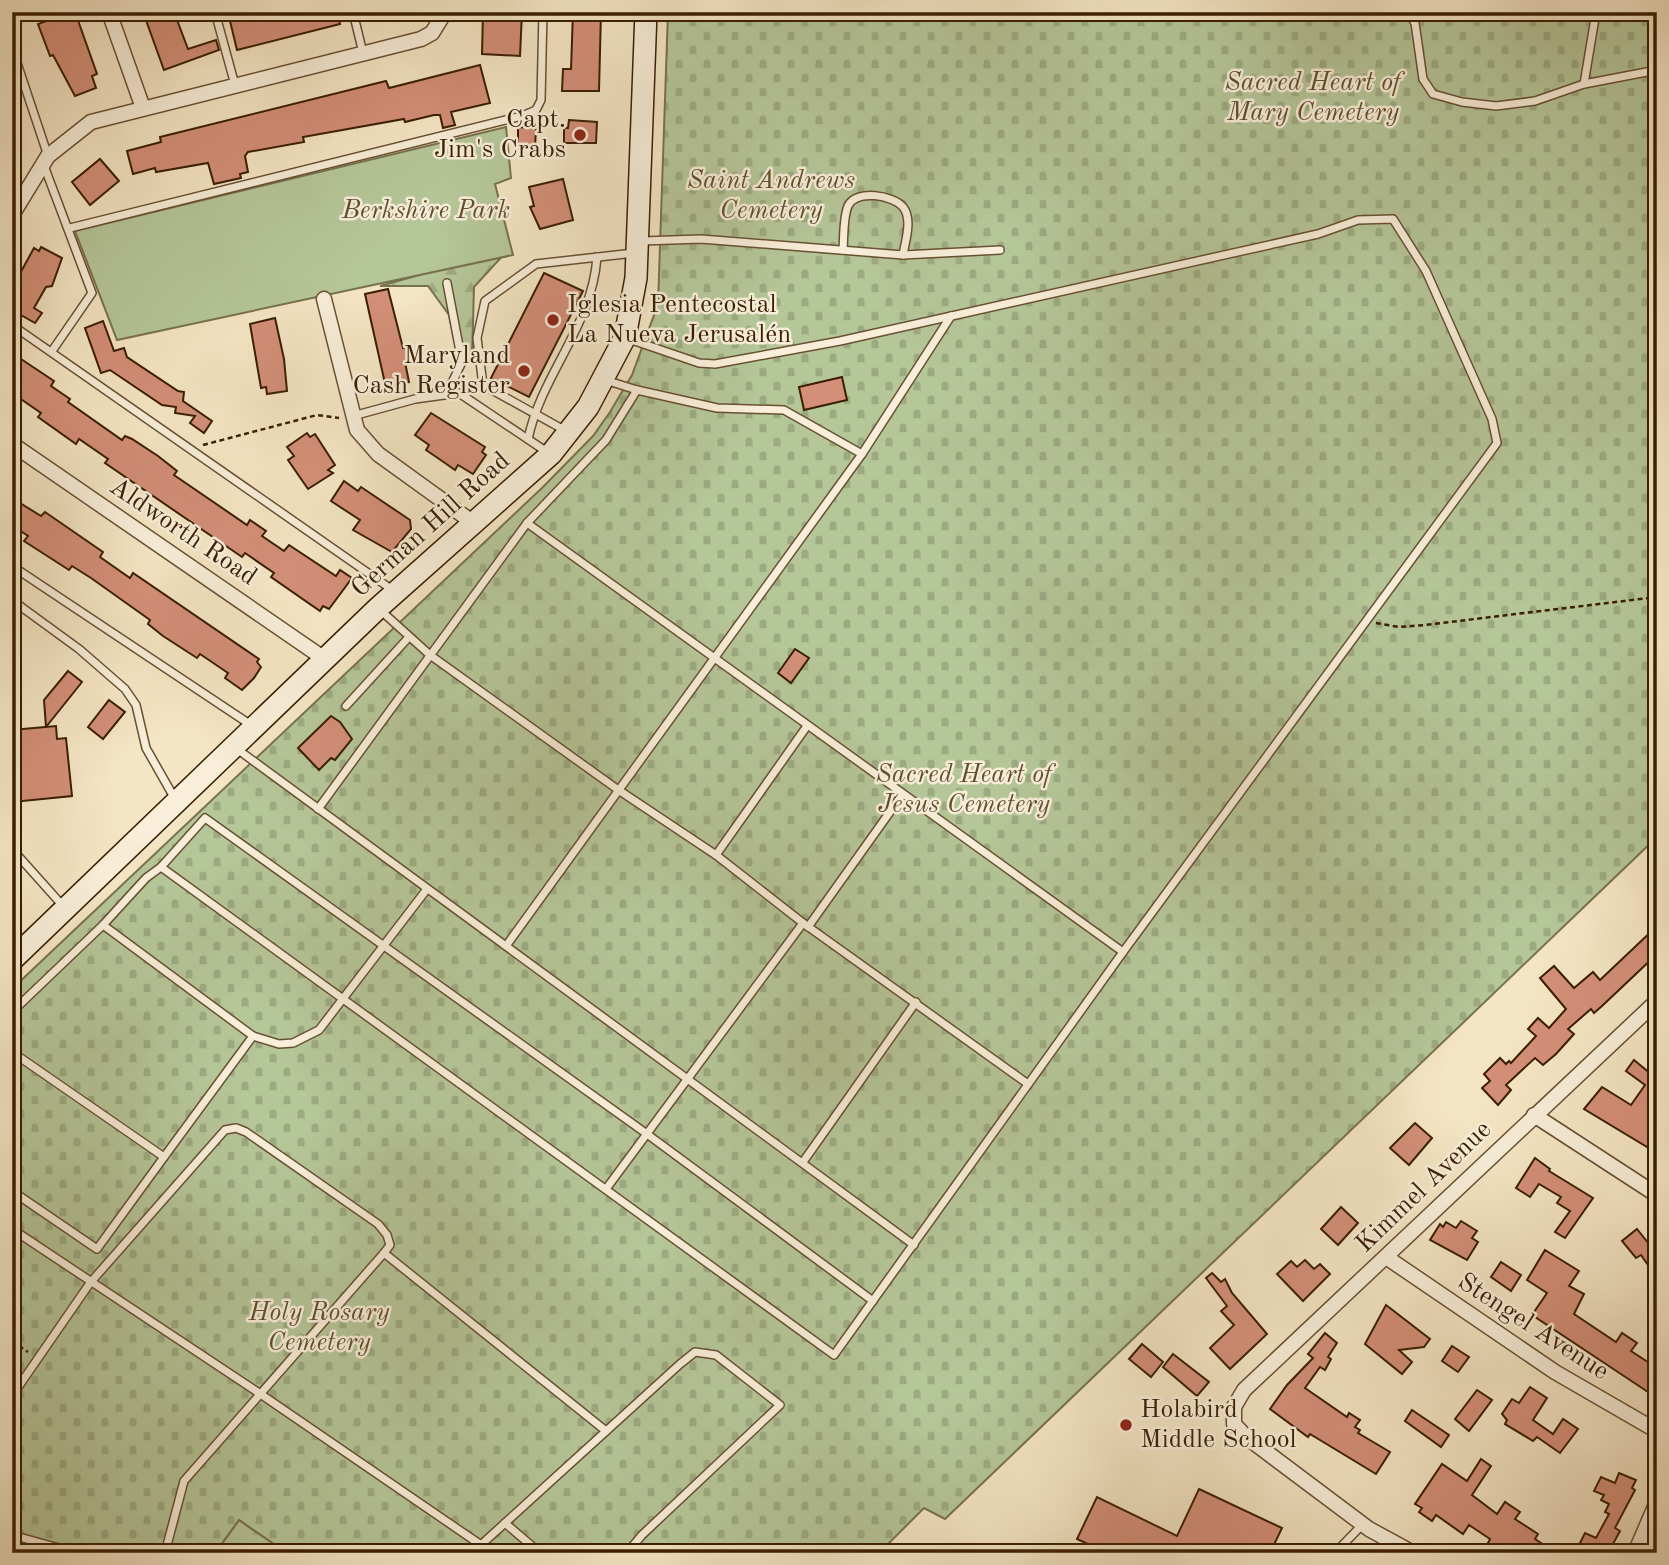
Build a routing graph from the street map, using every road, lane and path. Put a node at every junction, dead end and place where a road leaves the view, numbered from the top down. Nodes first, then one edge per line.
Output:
1 (109, 12) edge
2 (215, 12) edge
3 (353, 12) edge
4 (445, 12) edge
5 (543, 12) edge
6 (646, 12) edge
7 (1408, 12) edge
8 (1596, 12) edge
9 (12, 48) edge
10 (363, 53) junction
11 (1657, 70) edge
12 (21, 72) junction
13 (12, 75) edge
14 (1584, 84) junction
15 (235, 85) junction
16 (143, 108) junction
17 (45, 159) junction
18 (12, 215) edge
19 (70, 228) junction
20 (639, 247) junction
21 (843, 250) junction
22 (1000, 250) dead end
23 (903, 255) junction
24 (597, 257) junction
25 (447, 283) dead end
26 (324, 299) dead end
27 (951, 316) junction
28 (12, 326) edge
29 (625, 337) junction
30 (52, 351) junction
31 (605, 380) junction
32 (637, 390) junction
33 (446, 395) junction
34 (533, 413) junction
35 (352, 416) junction
36 (570, 434) junction
37 (528, 439) junction
38 (12, 444) edge
39 (195, 451) junction
40 (551, 454) junction
41 (862, 454) junction
42 (527, 523) junction
43 (475, 524) junction
44 (12, 566) edge
45 (396, 592) junction
46 (1657, 597) edge
47 (12, 601) edge
48 (20, 606) junction
49 (378, 608) junction
50 (1367, 618) junction
51 (12, 623) edge
52 (409, 637) junction
53 (430, 655) junction
54 (715, 656) junction
55 (326, 660) junction
56 (346, 706) dead end
57 (807, 726) junction
58 (255, 728) junction
59 (235, 747) junction
60 (617, 789) junction
61 (902, 795) junction
62 (177, 803) junction
63 (318, 809) junction
64 (12, 849) edge
65 (716, 855) junction
66 (161, 867) junction
67 (427, 889) junction
68 (66, 908) junction
69 (103, 925) junction
70 (805, 925) junction
71 (384, 946) junction
72 (506, 946) junction
73 (1123, 952) junction
74 (12, 960) edge
75 (342, 1000) junction
76 (1657, 1001) edge
77 (916, 1002) junction
78 (12, 1012) edge
79 (253, 1036) junction
80 (12, 1052) edge
81 (688, 1079) junction
82 (1028, 1084) junction
83 (1535, 1115) junction
84 (647, 1134) junction
85 (164, 1157) junction
86 (803, 1162) junction
87 (606, 1189) junction
88 (12, 1191) edge
89 (1657, 1195) edge
90 (12, 1229) edge
91 (914, 1245) junction
92 (384, 1252) junction
93 (1386, 1257) junction
94 (90, 1283) junction
95 (873, 1301) junction
96 (12, 1341) edge
97 (37, 1358) junction
98 (259, 1393) junction
99 (12, 1396) edge
100 (606, 1431) junction
101 (1657, 1431) edge
102 (1657, 1502) edge
103 (506, 1522) junction
104 (1362, 1524) junction
105 (12, 1535) edge
106 (481, 1545) junction
107 (77, 1553) edge
108 (164, 1553) edge
109 (472, 1553) edge
110 (540, 1553) edge
111 (627, 1553) edge
112 (1335, 1553) edge
113 (1413, 1553) edge
114 (1635, 1553) edge

1 - 16 street
2 - 15 lane
3 - 10 lane
4 - 10 street
5 - 19 lane
6 - 20 street, German Hill Road
7 - 14 lane
8 - 14 lane
9 - 12 lane
10 - 15 street
11 - 14 lane
12 - 13 lane
12 - 17 lane
15 - 16 street
16 - 17 street
17 - 18 street
17 - 19 lane
19 - 30 lane
20 - 21 lane
20 - 24 lane
20 - 29 street, German Hill Road
21 - 23 lane
21 - 23 lane
22 - 23 lane
24 - 34 lane
24 - 34 lane
25 - 33 lane
26 - 35 street
27 - 29 lane
27 - 41 lane
27 - 50 lane
28 - 30 lane
29 - 31 street, German Hill Road
30 - 39 lane
31 - 32 lane
31 - 36 street, German Hill Road
32 - 41 lane
32 - 42 lane
33 - 35 lane
33 - 37 lane
34 - 36 lane
34 - 37 lane
35 - 39 path
35 - 43 street
36 - 40 street, German Hill Road
37 - 40 lane
38 - 55 street, Aldworth Road
39 - 45 lane
40 - 43 street, German Hill Road
41 - 54 lane
42 - 53 lane
42 - 54 lane
43 - 45 street, German Hill Road
44 - 58 lane
45 - 49 street, German Hill Road
46 - 50 path
47 - 48 lane
48 - 51 lane
48 - 62 lane
49 - 52 lane
49 - 55 street, German Hill Road
50 - 73 lane
52 - 53 lane
52 - 56 lane
53 - 60 lane
53 - 63 lane
54 - 57 lane
54 - 60 lane
55 - 58 street, German Hill Road
57 - 61 lane
57 - 65 lane
58 - 59 street, German Hill Road
59 - 62 street, German Hill Road
59 - 63 lane
60 - 65 lane
60 - 72 lane
61 - 70 lane
61 - 73 lane
62 - 68 street, German Hill Road
63 - 67 lane
64 - 68 lane
65 - 70 lane
66 - 69 lane
66 - 71 lane
66 - 75 lane
67 - 71 lane
67 - 72 lane
68 - 74 street, German Hill Road
69 - 78 lane
69 - 79 lane
70 - 77 lane
70 - 81 lane
71 - 75 lane
71 - 84 lane
72 - 81 lane
73 - 82 lane
75 - 79 lane
75 - 87 lane
76 - 83 street, Kimmel Avenue
77 - 82 lane
77 - 86 lane
79 - 85 lane
80 - 85 lane
81 - 84 lane
81 - 86 lane
82 - 91 lane
83 - 89 street
83 - 93 street, Kimmel Avenue
84 - 87 lane
84 - 95 lane
85 - 88 lane
86 - 91 lane
87 - 95 lane
90 - 94 lane
91 - 95 lane
92 - 94 lane
92 - 98 lane
92 - 100 lane
93 - 101 street, Stengel Avenue
93 - 104 street, Kimmel Avenue
94 - 97 lane
94 - 98 lane
96 - 97 path
97 - 99 lane
98 - 106 lane
98 - 108 lane
100 - 103 lane
100 - 111 lane
102 - 114 street
103 - 106 lane
103 - 110 lane
104 - 112 lane
104 - 113 street
105 - 107 lane
106 - 109 lane

